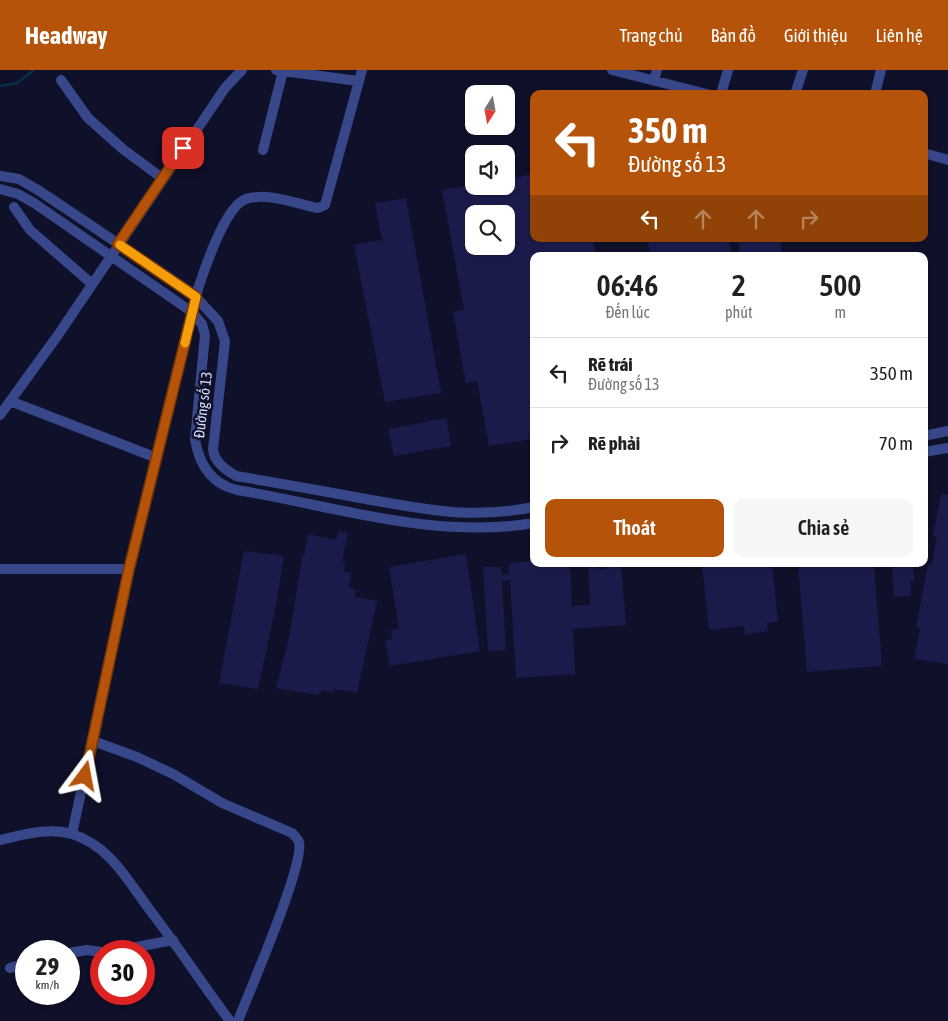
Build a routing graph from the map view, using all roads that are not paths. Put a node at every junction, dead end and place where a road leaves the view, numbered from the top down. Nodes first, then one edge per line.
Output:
1 (242, 70) edge
2 (280, 70) edge
3 (362, 70) edge
4 (612, 70) edge
5 (728, 70) edge
6 (803, 70) edge
7 (881, 70) edge
8 (655, 75) edge
9 (61, 80) dead end
10 (358, 81) junction
11 (696, 90) edge
12 (723, 90) edge
13 (796, 90) edge
14 (876, 90) edge
15 (263, 150) dead end
16 (928, 154) edge
17 (948, 160) edge
18 (0, 176) edge
19 (162, 178) junction
20 (0, 189) edge
21 (14, 207) dead end
22 (118, 244) junction
23 (110, 256) junction
24 (92, 284) junction
25 (196, 297) junction
26 (192, 312) junction
27 (10, 401) junction
28 (0, 415) edge
29 (948, 431) edge
30 (928, 435) edge
31 (948, 448) edge
32 (928, 451) edge
33 (156, 458) junction
34 (219, 462) junction
35 (208, 474) junction
36 (362, 498) junction
37 (530, 508) edge
38 (359, 513) junction
39 (530, 523) edge
40 (0, 569) edge
41 (129, 569) junction
42 (93, 741) junction
43 (72, 834) junction
44 (0, 840) edge
45 (173, 940) junction
46 (155, 943) edge
47 (15, 966) edge
48 (10, 968) dead end
49 (230, 1021) edge
50 (238, 1021) edge

1 - 19 street
2 - 10 street
2 - 15 street
3 - 10 street
4 - 8 street
5 - 12 street
6 - 13 street
7 - 14 street
8 - 11 street
9 - 19 street
10 - 25 street
16 - 17 street
18 - 22 street, Đường số 13
19 - 22 street
20 - 23 street, Đường số 13
21 - 24 street
22 - 23 street
22 - 25 street, Đường số 13
23 - 24 street
23 - 26 street, Đường số 13
24 - 27 street
25 - 26 street
25 - 34 street, Đường số 13
26 - 33 street
26 - 35 street, Đường số 13
27 - 28 street
27 - 33 street
29 - 30 street
31 - 32 street
33 - 41 street
34 - 35 street
34 - 36 street
35 - 38 street
36 - 37 street
36 - 38 street
38 - 39 street
40 - 41 street
41 - 42 street
42 - 43 street
42 - 50 street
43 - 44 street
43 - 45 street
45 - 46 street
45 - 49 street
47 - 48 street

